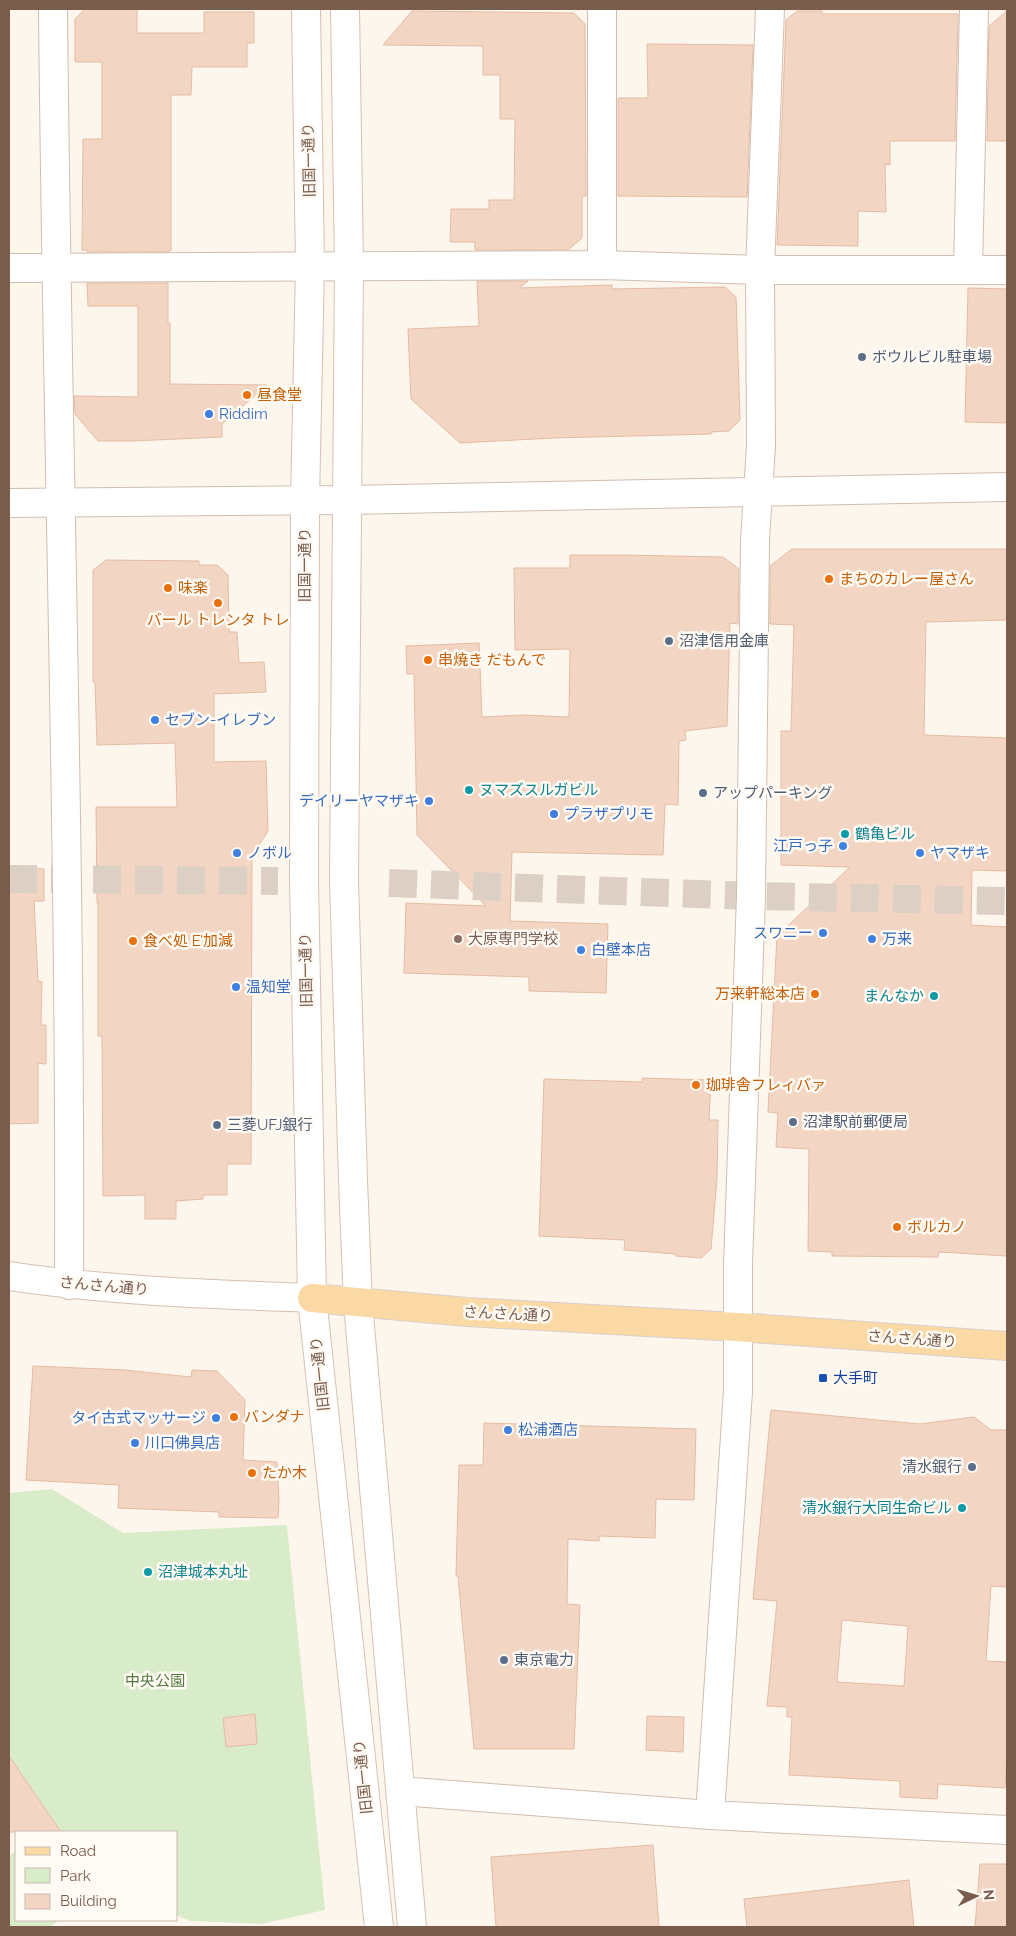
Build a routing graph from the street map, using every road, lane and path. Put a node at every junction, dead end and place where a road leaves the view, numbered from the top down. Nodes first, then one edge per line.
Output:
1 (53, 9) edge
2 (306, 9) edge
3 (345, 9) edge
4 (602, 9) edge
5 (770, 9) edge
6 (974, 9) edge
7 (349, 265) junction
8 (602, 265) junction
9 (310, 266) junction
10 (56, 267) junction
11 (9, 268) edge
12 (968, 269) junction
13 (760, 270) junction
14 (1007, 270) edge
15 (1007, 487) edge
16 (759, 492) junction
17 (305, 500) junction
18 (347, 500) junction
19 (62, 502) junction
20 (9, 503) edge
21 (9, 1276) edge
22 (69, 1285) junction
23 (312, 1298) junction
24 (358, 1303) junction
25 (737, 1327) junction
26 (1007, 1346) edge
27 (401, 1791) junction
28 (710, 1814) junction
29 (1007, 1830) edge
30 (379, 1927) edge
31 (412, 1927) edge

1 - 10 street
2 - 9 street, 旧国一通り
3 - 7 street
4 - 8 street
5 - 13 street
6 - 12 street
7 - 8 street
7 - 9 street
7 - 18 street
8 - 13 street
9 - 10 street
9 - 17 street, 旧国一通り
10 - 11 street
10 - 19 street
12 - 13 street
12 - 14 street
13 - 16 street
15 - 16 street
16 - 18 street
16 - 25 street
17 - 18 street
17 - 19 street
17 - 23 street, 旧国一通り
18 - 24 street
19 - 20 street
19 - 22 street
21 - 22 street, さんさん通り
22 - 23 street, さんさん通り
23 - 24 main road, さんさん通り
23 - 30 street, 旧国一通り
24 - 25 main road, さんさん通り
24 - 27 street
25 - 26 main road, さんさん通り
25 - 28 street
27 - 28 street
27 - 31 street
28 - 29 street

